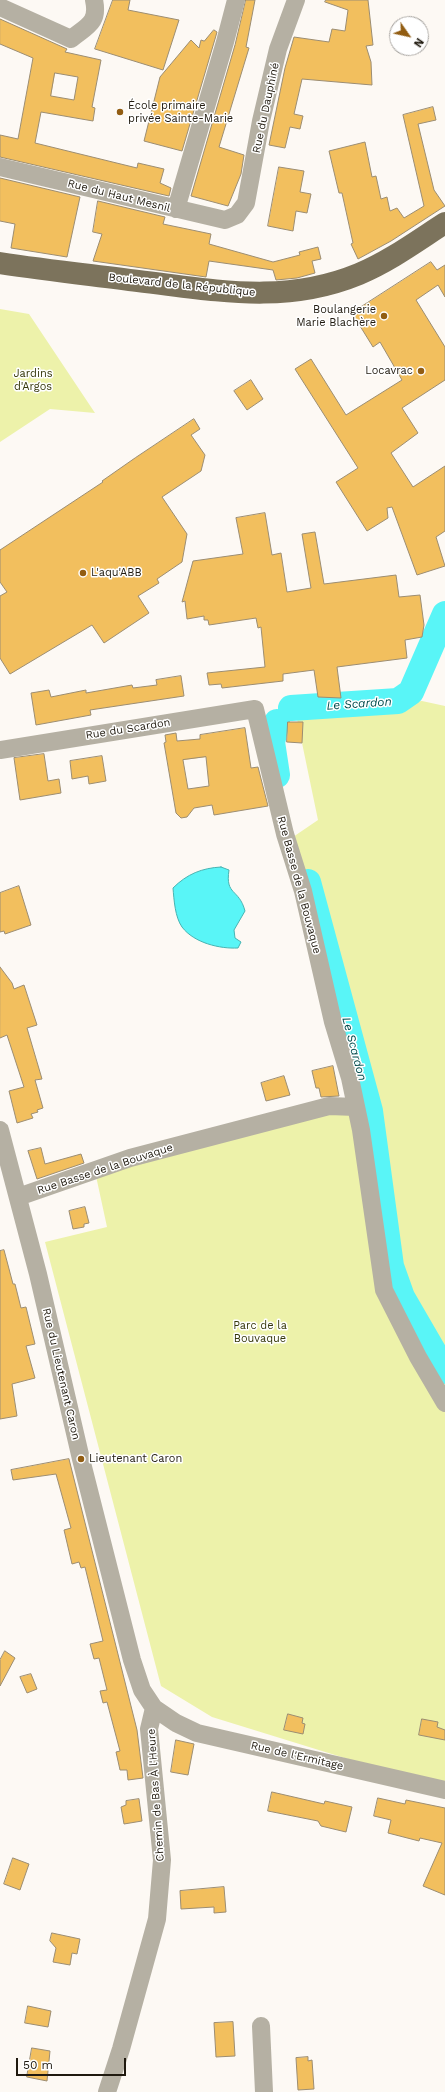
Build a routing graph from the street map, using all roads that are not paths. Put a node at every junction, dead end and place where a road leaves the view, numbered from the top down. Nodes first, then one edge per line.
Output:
1 (94, 0) edge
2 (236, 0) edge
3 (296, 0) edge
4 (0, 7) edge
5 (0, 167) edge
6 (176, 209) junction
7 (238, 215) joint
8 (445, 223) edge
9 (445, 239) edge
10 (0, 263) edge
11 (0, 274) edge
12 (255, 709) joint
13 (0, 750) edge
14 (356, 1107) junction
15 (0, 1130) edge
16 (18, 1196) junction
17 (445, 1404) edge
18 (154, 1708) junction
19 (445, 1790) edge
20 (261, 2026) dead end
21 (107, 2092) edge
22 (264, 2092) edge

1 - 4 street
2 - 6 street
3 - 7 street, Rue du Dauphiné
5 - 6 street, Rue du Haut Mesnil
6 - 7 street, Rue du Haut Mesnil
8 - 10 main road, Boulevard de la République
9 - 11 main road, Boulevard de la République
12 - 13 street, Rue du Scardon
12 - 14 street, Rue Basse de la Bouvaque
14 - 16 street, Rue Basse de la Bouvaque
14 - 17 street, Rue Basse de la Bouvaque
15 - 16 street, Rue du Lieutenant Caron
16 - 18 street, Rue du Lieutenant Caron
18 - 19 street, Rue de l'Ermitage
18 - 21 street, Chemin de Bas À l'Heure
20 - 22 street

